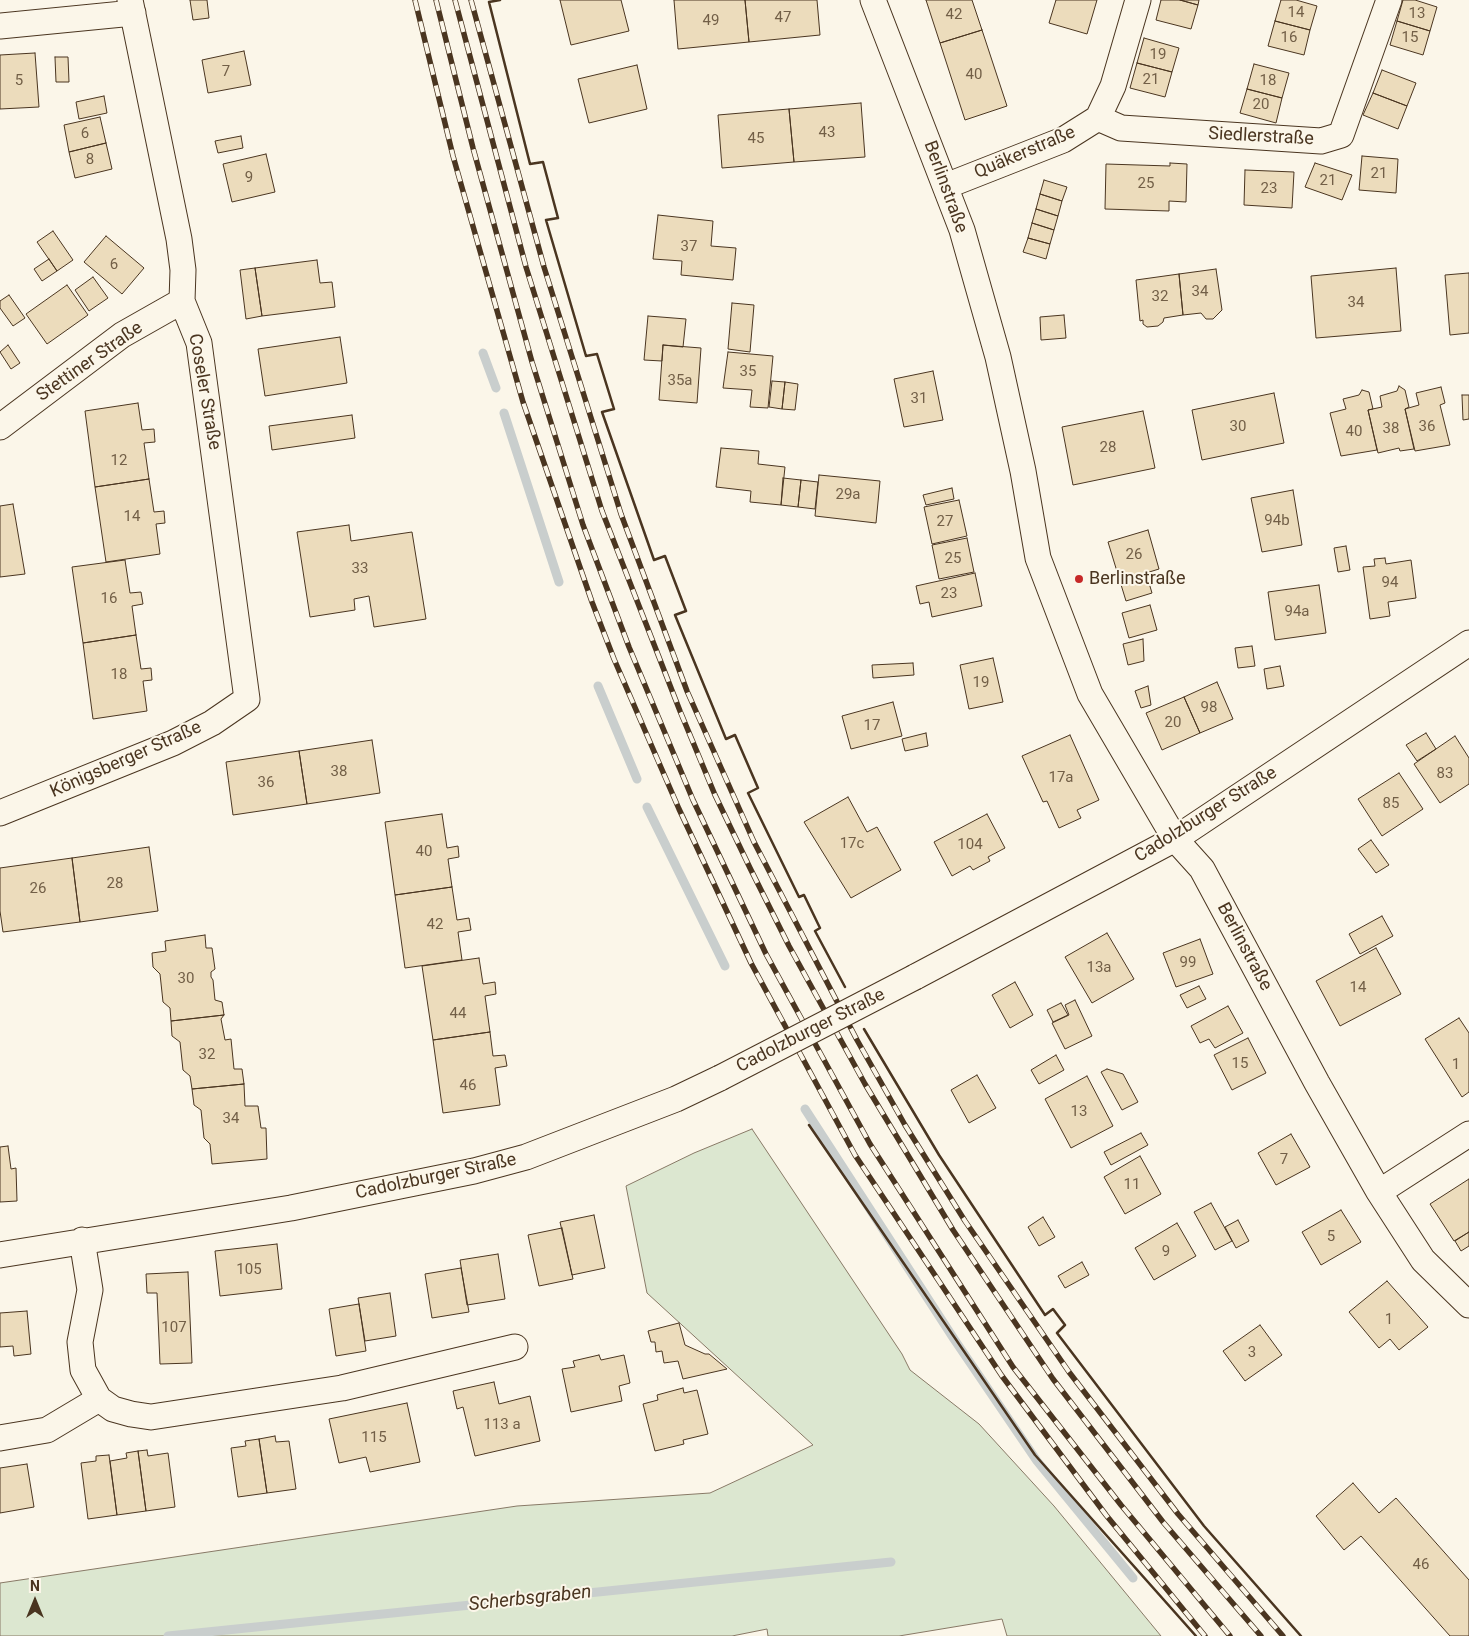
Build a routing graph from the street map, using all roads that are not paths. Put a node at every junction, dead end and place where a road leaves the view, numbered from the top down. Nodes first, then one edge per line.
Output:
1 (873, 0) edge
2 (1138, 0) edge
3 (1389, 0) edge
4 (131, 7) edge
5 (0, 26) edge
6 (1098, 118) junction
7 (946, 186) junction
8 (182, 301) junction
9 (0, 427) edge
10 (1469, 643) edge
11 (247, 699) joint
12 (0, 813) edge
13 (1175, 839) junction
14 (1469, 1134) edge
15 (1379, 1192) junction
16 (82, 1240) junction
17 (0, 1255) edge
18 (1469, 1305) edge
19 (516, 1347) dead end
20 (99, 1399) junction
21 (0, 1438) edge

1 - 7 street, Berlinstraße
2 - 6 street
3 - 6 street, Siedlerstraße
4 - 5 street
4 - 8 street, Coseler Straße
6 - 7 street, Quäkerstraße
7 - 13 street, Berlinstraße
8 - 9 street, Stettiner Straße
8 - 11 street, Coseler Straße
10 - 13 street, Cadolzburger Straße
11 - 12 street, Königsberger Straße
13 - 15 street, Berlinstraße
13 - 16 street, Cadolzburger Straße, bridge
14 - 15 street
15 - 18 street, Berlinstraße
16 - 17 street, Cadolzburger Straße
16 - 20 street
19 - 20 street
20 - 21 street

